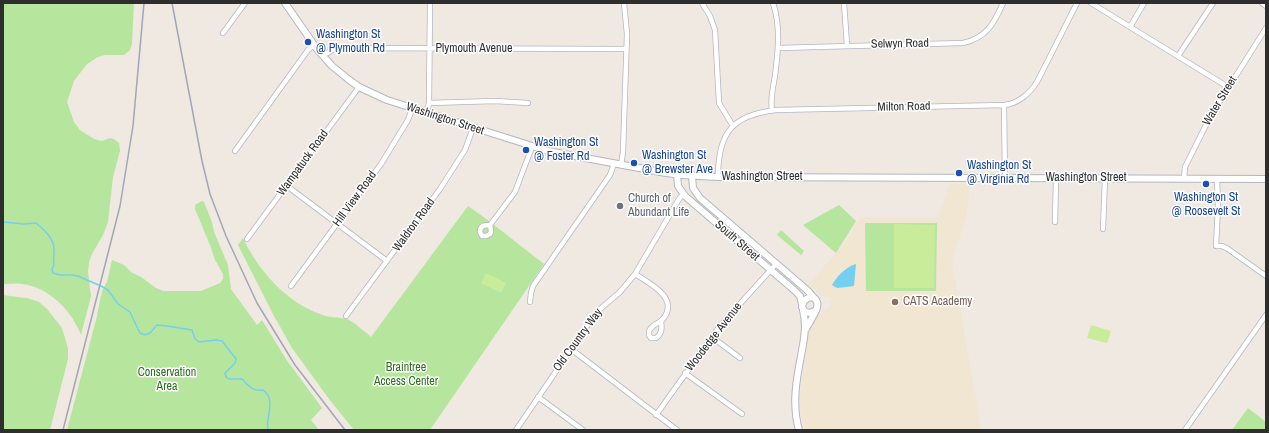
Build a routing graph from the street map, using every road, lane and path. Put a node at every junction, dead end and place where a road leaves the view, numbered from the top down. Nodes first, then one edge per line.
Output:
1 (245, 3) edge
2 (285, 3) edge
3 (430, 3) edge
4 (624, 3) edge
5 (702, 3) edge
6 (773, 3) edge
7 (844, 3) edge
8 (1003, 3) edge
9 (1077, 3) edge
10 (1091, 3) edge
11 (1144, 3) edge
12 (1213, 3) edge
13 (1262, 3) edge
14 (1266, 6) edge
15 (1130, 27) junction
16 (1266, 28) edge
17 (223, 33) dead end
18 (314, 45) junction
19 (847, 45) junction
20 (430, 48) junction
21 (778, 48) junction
22 (626, 49) junction
23 (323, 56) junction
24 (1178, 56) junction
25 (359, 87) junction
26 (1228, 87) junction
27 (429, 103) junction
28 (528, 103) dead end
29 (1004, 105) junction
30 (412, 109) junction
31 (772, 110) junction
32 (427, 114) junction
33 (733, 126) junction
34 (473, 128) junction
35 (532, 147) junction
36 (235, 151) dead end
37 (618, 165) junction
38 (677, 175) junction
39 (692, 176) junction
40 (718, 177) junction
41 (1005, 178) junction
42 (1056, 178) junction
43 (1105, 178) junction
44 (1184, 178) junction
45 (1217, 179) junction
46 (1266, 179) edge
47 (286, 186) junction
48 (683, 194) junction
49 (1055, 222) dead end
50 (337, 224) junction
51 (490, 225) dead end
52 (1103, 229) dead end
53 (247, 239) dead end
54 (387, 261) junction
55 (776, 264) junction
56 (771, 270) junction
57 (635, 274) junction
58 (1266, 276) edge
59 (291, 286) dead end
60 (815, 299) junction
61 (530, 302) dead end
62 (803, 307) junction
63 (816, 310) junction
64 (1266, 315) edge
65 (346, 316) dead end
66 (662, 321) dead end
67 (805, 332) junction
68 (712, 337) junction
69 (571, 349) junction
70 (740, 358) dead end
71 (685, 373) junction
72 (538, 397) junction
73 (742, 414) dead end
74 (656, 415) junction
75 (516, 430) edge
76 (583, 430) edge
77 (677, 430) edge
78 (799, 430) edge
79 (1185, 430) edge

1 - 17 street
2 - 18 main road, Washington Street
3 - 20 street
4 - 22 street
5 - 33 street
6 - 21 street
7 - 19 street
8 - 19 street, Selwyn Road
9 - 29 street, Milton Road
10 - 15 street
11 - 15 street
12 - 24 street
13 - 14 street
15 - 24 street
16 - 26 street, Water Street
18 - 23 main road, Washington Street
18 - 36 street
19 - 21 street, Selwyn Road
20 - 22 street, Plymouth Avenue
20 - 23 street, Plymouth Avenue
20 - 27 street
21 - 31 street
22 - 37 street
23 - 25 main road, Washington Street
24 - 26 street
25 - 30 main road, Washington Street
25 - 47 street, Wampatuck Road
26 - 44 street, Water Street
27 - 28 street
27 - 32 street
29 - 31 street, Milton Road
29 - 41 street
30 - 32 main road, Washington Street
30 - 50 street, Hill View Road
31 - 33 street, Milton Road
32 - 34 main road, Washington Street
33 - 40 street, Milton Road
34 - 35 main road, Washington Street
34 - 54 street, Waldron Road
35 - 37 main road, Washington Street
35 - 51 street
37 - 38 main road, Washington Street
37 - 61 street
38 - 39 main road, Washington Street
38 - 48 main road
39 - 40 main road, Washington Street
39 - 55 main road, South Street
40 - 41 main road, Washington Street
41 - 42 main road, Washington Street
42 - 43 main road, Washington Street
42 - 49 street
43 - 44 main road, Washington Street
43 - 52 street
44 - 45 main road, Washington Street
45 - 46 main road, Washington Street
45 - 58 street
47 - 50 street
47 - 53 street, Wampatuck Road
48 - 56 main road, South Street
48 - 57 street, Old Country Way
50 - 54 street
50 - 59 street, Hill View Road
54 - 65 street, Waldron Road
55 - 56 street, Woodedge Avenue
55 - 60 main road, South Street
56 - 62 main road, South Street
56 - 68 street, Woodedge Avenue
57 - 66 street
57 - 69 street, Old Country Way
60 - 62 main road
60 - 63 main road
62 - 63 main road
62 - 67 main road, South Street
63 - 67 main road, South Street
64 - 79 street
67 - 78 main road, South Street
68 - 70 street
68 - 71 street, Woodedge Avenue
69 - 72 street, Old Country Way
69 - 74 street
71 - 73 street
71 - 74 street, Woodedge Avenue
72 - 75 street, Old Country Way
72 - 76 street
74 - 77 street

